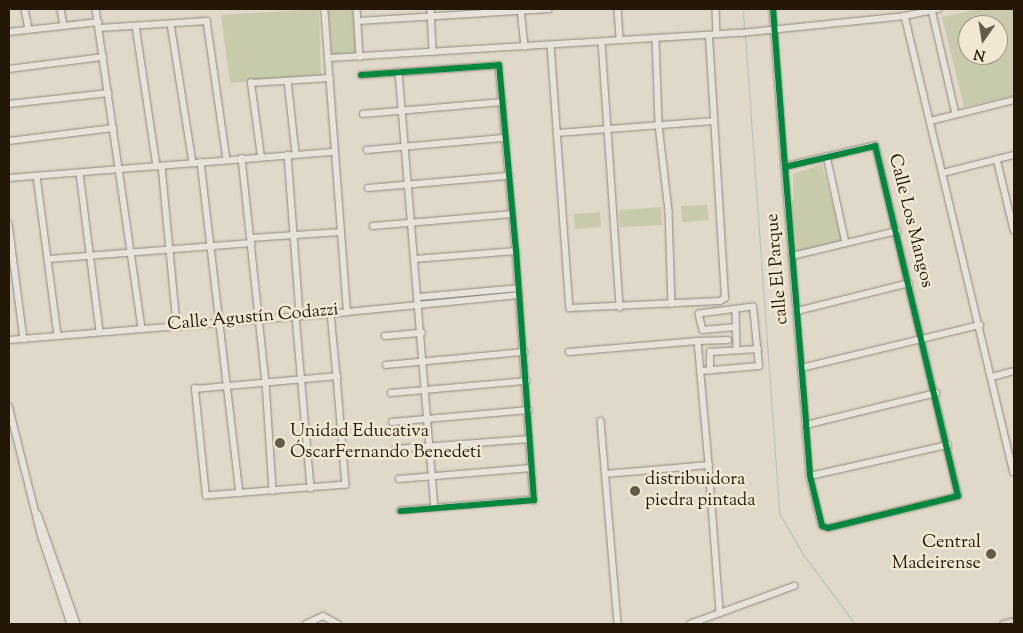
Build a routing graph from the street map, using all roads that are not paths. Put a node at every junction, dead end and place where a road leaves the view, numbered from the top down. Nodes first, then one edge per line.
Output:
1 (25, 9) edge
2 (61, 9) edge
3 (96, 9) edge
4 (324, 9) edge
5 (357, 9) edge
6 (431, 9) edge
7 (550, 9) edge
8 (618, 9) edge
9 (716, 9) edge
10 (773, 9) edge
11 (521, 10) edge
12 (935, 10) edge
13 (431, 16) junction
14 (905, 16) junction
15 (358, 21) junction
16 (171, 24) junction
17 (98, 25) junction
18 (64, 26) junction
19 (136, 26) junction
20 (29, 29) junction
21 (774, 30) junction
22 (9, 32) edge
23 (717, 34) junction
24 (709, 35) junction
25 (656, 38) junction
26 (620, 40) junction
27 (602, 42) junction
28 (551, 45) junction
29 (524, 46) junction
30 (433, 52) junction
31 (103, 57) junction
32 (360, 57) junction
33 (328, 58) junction
34 (9, 69) edge
35 (399, 72) junction
36 (361, 75) dead end
37 (330, 78) junction
38 (288, 81) junction
39 (108, 93) junction
40 (1014, 100) edge
41 (502, 102) junction
42 (9, 104) edge
43 (402, 110) junction
44 (363, 114) dead end
45 (956, 114) junction
46 (930, 121) junction
47 (714, 122) junction
48 (660, 126) junction
49 (113, 128) junction
50 (608, 129) junction
51 (557, 133) junction
52 (505, 138) junction
53 (9, 141) edge
54 (406, 147) junction
55 (367, 150) dead end
56 (335, 152) junction
57 (296, 154) junction
58 (288, 155) junction
59 (1014, 155) edge
60 (827, 156) junction
61 (261, 157) junction
62 (242, 158) junction
63 (227, 159) junction
64 (998, 159) junction
65 (201, 162) junction
66 (193, 163) junction
67 (160, 166) junction
68 (785, 168) junction
69 (120, 170) junction
70 (80, 173) junction
71 (943, 173) junction
72 (37, 176) junction
73 (509, 176) junction
74 (9, 178) edge
75 (409, 185) junction
76 (368, 188) dead end
77 (1012, 210) edge
78 (512, 214) junction
79 (412, 223) junction
80 (9, 224) edge
81 (373, 226) dead end
82 (1014, 230) edge
83 (897, 231) junction
84 (340, 232) junction
85 (293, 236) junction
86 (251, 240) junction
87 (846, 243) junction
88 (211, 246) junction
89 (171, 249) junction
90 (516, 251) junction
91 (130, 252) junction
92 (91, 256) junction
93 (792, 256) junction
94 (49, 259) junction
95 (415, 259) junction
96 (909, 282) junction
97 (519, 291) junction
98 (419, 300) junction
99 (672, 304) junction
100 (620, 307) junction
101 (736, 309) junction
102 (797, 311) junction
103 (347, 312) junction
104 (331, 313) junction
105 (298, 316) junction
106 (258, 320) junction
107 (222, 322) junction
108 (177, 325) junction
109 (980, 325) junction
110 (142, 328) junction
111 (736, 328) junction
112 (100, 332) junction
113 (422, 334) junction
114 (58, 336) junction
115 (385, 336) dead end
116 (923, 338) junction
117 (24, 339) junction
118 (9, 340) edge
119 (728, 340) dead end
120 (698, 341) junction
121 (758, 349) junction
122 (737, 350) junction
123 (524, 352) junction
124 (570, 352) dead end
125 (424, 362) junction
126 (386, 365) dead end
127 (801, 368) junction
128 (701, 371) junction
129 (710, 371) junction
130 (1014, 371) edge
131 (337, 376) junction
132 (992, 377) junction
133 (301, 379) junction
134 (526, 381) junction
135 (266, 382) junction
136 (229, 385) junction
137 (426, 390) junction
138 (390, 393) dead end
139 (936, 393) junction
140 (9, 406) edge
141 (528, 410) junction
142 (428, 419) junction
143 (601, 421) dead end
144 (392, 422) dead end
145 (806, 425) junction
146 (530, 439) junction
147 (948, 445) junction
148 (430, 447) junction
149 (395, 450) dead end
150 (709, 465) junction
151 (532, 468) junction
152 (1014, 472) edge
153 (605, 474) junction
154 (433, 476) junction
155 (810, 476) junction
156 (399, 479) dead end
157 (310, 488) junction
158 (273, 491) junction
159 (240, 493) junction
160 (435, 508) junction
161 (400, 511) dead end
162 (38, 514) junction
163 (794, 586) dead end
164 (720, 613) junction
165 (1014, 620) edge
166 (71, 624) edge
167 (77, 624) edge
168 (306, 624) edge
169 (338, 624) edge
170 (618, 624) edge
171 (690, 624) edge
172 (1004, 624) edge

1 - 20 street
2 - 18 street
3 - 17 street
4 - 33 street, Calle Agustín Codazzi
5 - 15 street
6 - 13 street
7 - 11 street
8 - 26 street
9 - 23 street
10 - 21 street, calle El Parque
11 - 13 street
11 - 29 street
12 - 14 street
12 - 45 street
13 - 15 street
13 - 30 street
14 - 21 street
14 - 46 street
15 - 32 street
16 - 19 street
16 - 63 street
16 - 66 street
17 - 18 street
17 - 19 street
17 - 31 street
18 - 20 street
19 - 67 street
20 - 22 street
21 - 23 street
21 - 68 street, calle El Parque
23 - 24 street
24 - 25 street
24 - 47 street
25 - 26 street
25 - 48 street
26 - 27 street
27 - 28 street
27 - 50 street
28 - 29 street
28 - 51 street
29 - 30 street
30 - 32 street
31 - 34 street
31 - 39 street
32 - 33 street
33 - 37 street, Calle Agustín Codazzi
35 - 36 street
35 - 41 street
35 - 43 street
37 - 38 street
37 - 56 street, Calle Agustín Codazzi
38 - 57 street
38 - 61 street
39 - 42 street
39 - 49 street
40 - 45 street
41 - 43 street
41 - 52 street
43 - 44 street
43 - 54 street
45 - 46 street
46 - 71 street
47 - 48 street
47 - 99 street
48 - 50 street
48 - 99 street
49 - 53 street
49 - 69 street
50 - 51 street
50 - 100 street
51 - 100 street
52 - 54 street
52 - 73 street
54 - 55 street
54 - 75 street
56 - 57 street
56 - 84 street, Calle Agustín Codazzi
57 - 58 street
58 - 61 street
58 - 85 street
59 - 64 street
60 - 68 street, Calle Los Mangos
60 - 83 street, Calle Los Mangos
60 - 87 street
61 - 62 street
62 - 63 street
62 - 86 street
63 - 65 street
64 - 71 street
64 - 77 street
65 - 66 street
65 - 88 street
66 - 67 street
67 - 69 street
67 - 89 street
68 - 93 street, calle El Parque
69 - 70 street
69 - 91 street
70 - 72 street
70 - 92 street
71 - 109 street
72 - 74 street
72 - 94 street
73 - 75 street
73 - 78 street
75 - 76 street
75 - 79 street
77 - 82 street
78 - 79 street
78 - 90 street
79 - 81 street
79 - 95 street
80 - 117 street
83 - 87 street
83 - 96 street, Calle Los Mangos
84 - 85 street
84 - 103 street, Calle Agustín Codazzi
85 - 86 street
85 - 105 street
86 - 88 street
86 - 106 street
87 - 93 street
88 - 89 street
88 - 107 street
89 - 91 street
89 - 108 street
90 - 95 street
90 - 97 street
91 - 92 street
91 - 110 street
92 - 94 street
92 - 112 street
93 - 102 street, calle El Parque
94 - 114 street
95 - 98 street
96 - 102 street
96 - 116 street, Calle Los Mangos
97 - 98 street
97 - 123 street
98 - 103 street
98 - 113 street
99 - 100 street
101 - 111 street
101 - 111 street
101 - 121 street
102 - 127 street, calle El Parque
103 - 104 street, Calle Agustín Codazzi
104 - 105 street, Calle Agustín Codazzi
104 - 131 street
105 - 106 street, Calle Agustín Codazzi
105 - 133 street
106 - 107 street, Calle Agustín Codazzi
106 - 135 street
107 - 108 street, Calle Agustín Codazzi
107 - 136 street
108 - 110 street, Calle Agustín Codazzi
109 - 116 street
109 - 132 street
110 - 112 street, Calle Agustín Codazzi
111 - 122 street
112 - 114 street, Calle Agustín Codazzi
113 - 115 street
113 - 125 street
114 - 117 street, Calle Agustín Codazzi
116 - 127 street
116 - 139 street
117 - 118 street, Calle Agustín Codazzi
119 - 120 street
120 - 124 street
120 - 128 street
121 - 122 street
121 - 129 street
122 - 129 street
123 - 125 street
123 - 134 street
125 - 126 street
125 - 137 street
127 - 145 street, calle El Parque
128 - 129 street
128 - 150 street
130 - 132 street
131 - 133 street
131 - 157 street
132 - 152 street
133 - 135 street
133 - 157 street
134 - 137 street
134 - 141 street
135 - 136 street
135 - 158 street
136 - 159 street
136 - 159 street
137 - 138 street
137 - 142 street
139 - 145 street
139 - 147 street
140 - 162 street
141 - 142 street
141 - 146 street
142 - 144 street
142 - 148 street
143 - 153 street
145 - 155 street, calle El Parque
146 - 148 street
146 - 151 street
147 - 155 street
147 - 155 street, calle El Parque
148 - 149 street
148 - 154 street
150 - 153 street
150 - 164 street
151 - 154 street
151 - 160 street
153 - 170 street
154 - 156 street
154 - 160 street
157 - 158 street
158 - 159 street
160 - 161 street
162 - 166 street
162 - 167 street
163 - 164 street
164 - 171 street
165 - 172 main road
168 - 169 street

